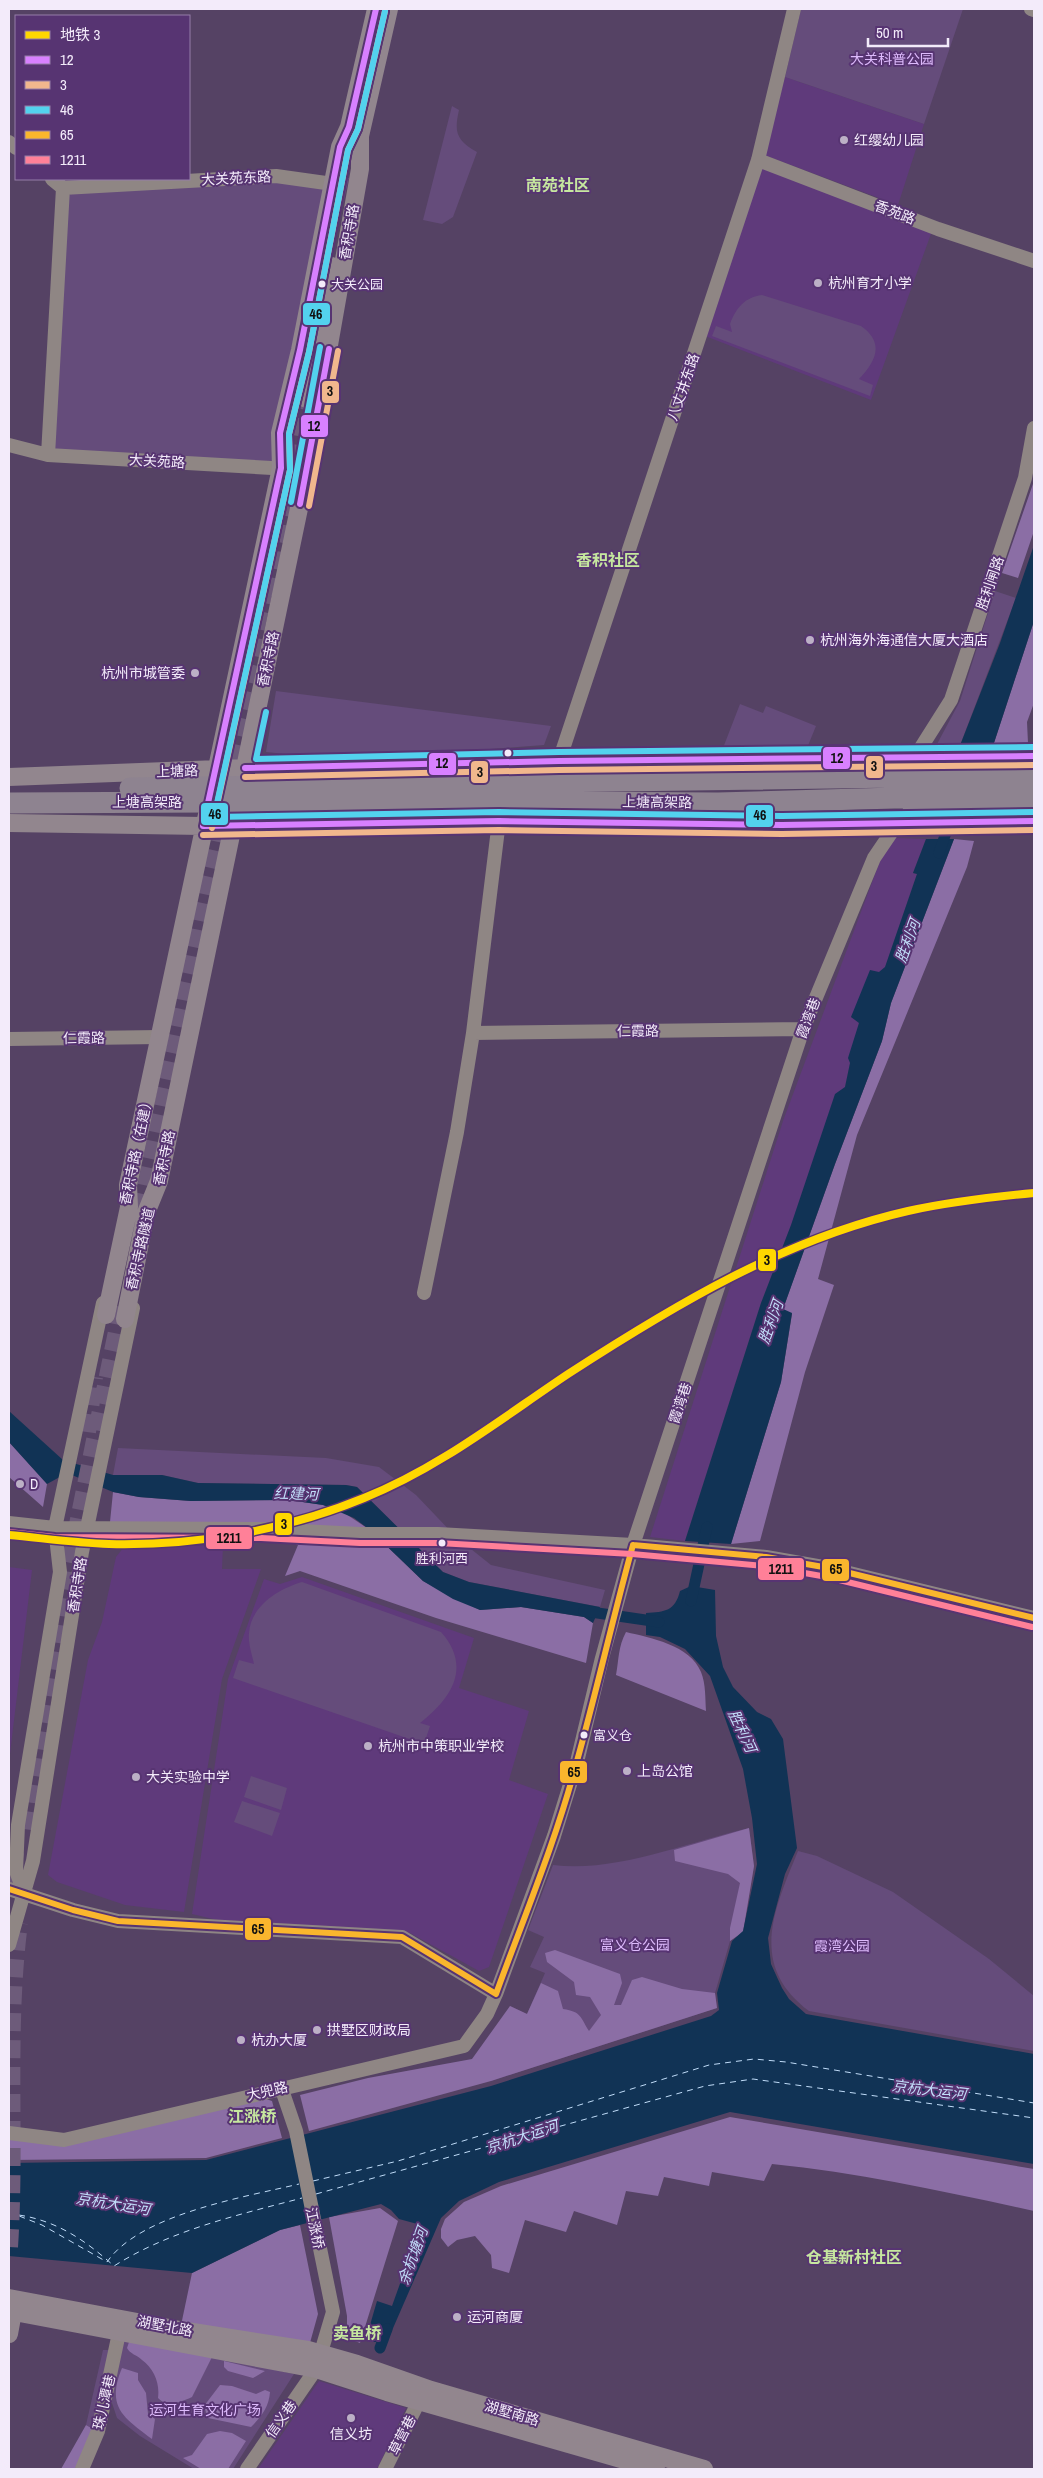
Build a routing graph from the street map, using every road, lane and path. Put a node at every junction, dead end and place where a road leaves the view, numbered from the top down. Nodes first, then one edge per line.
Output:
1 (376, 9) edge
2 (389, 9) edge
3 (794, 9) edge
4 (355, 131) junction
5 (758, 160) junction
6 (53, 180) edge
7 (333, 184) junction
8 (63, 188) junction
9 (1034, 261) edge
10 (303, 398) tunnel mouth
11 (1034, 428) edge
12 (9, 446) edge
13 (48, 455) junction
14 (281, 468) junction
15 (307, 470) junction
16 (1034, 756) edge
17 (915, 757) junction
18 (1034, 760) edge
19 (559, 761) junction
20 (245, 768) junction
21 (215, 769) junction
22 (1034, 775) edge
23 (9, 777) edge
24 (733, 781) junction
25 (9, 789) edge
26 (1034, 794) edge
27 (9, 803) edge
28 (718, 803) junction
29 (1034, 811) edge
30 (499, 821) junction
31 (1034, 821) edge
32 (9, 822) edge
33 (897, 824) junction
34 (204, 826) junction
35 (231, 826) junction
36 (803, 1029) junction
37 (473, 1033) junction
38 (160, 1037) junction
39 (9, 1039) edge
40 (159, 1180) junction
41 (128, 1185) junction
42 (424, 1293) dead end
43 (106, 1315) dead end
44 (125, 1320) tunnel mouth
45 (67, 1473) joint
46 (9, 1523) edge
47 (87, 1527) junction
48 (55, 1528) junction
49 (633, 1544) junction
50 (1034, 1618) edge
51 (9, 1889) edge
52 (24, 1892) junction
53 (9, 1945) edge
54 (496, 1994) junction
55 (281, 2087) junction
56 (9, 2133) edge
57 (10, 2306) edge
58 (119, 2333) junction
59 (9, 2334) edge
60 (318, 2362) junction
61 (419, 2401) junction
62 (82, 2469) edge
63 (246, 2469) edge
64 (385, 2469) edge
65 (656, 2469) edge
66 (704, 2469) edge

1 - 4 main road, 香积寺路
2 - 4 main road, 香积寺路
3 - 5 street, 八丈井东路
4 - 7 main road, 香积寺路
4 - 10 main road
4 - 15 main road, 香积寺路
5 - 9 street, 香苑路
5 - 19 street, 八丈井东路
6 - 8 street
7 - 8 street, 大关苑东路
7 - 14 main road, 香积寺路
8 - 13 street
11 - 17 street, 胜利闸路
12 - 13 street, 大关苑路
13 - 14 street, 大关苑路
14 - 15 street, 大关苑路
14 - 21 main road, 香积寺路
15 - 20 main road, 香积寺路
16 - 17 main road, 上塘路
17 - 19 main road, 上塘路
18 - 24 highway
19 - 20 main road, 上塘路
20 - 21 main road, 上塘路
20 - 35 main road, 香积寺路
21 - 23 main road, 上塘路
21 - 34 main road, 香积寺路
22 - 24 highway, 上塘高架路
24 - 25 highway, 上塘高架路
26 - 28 highway, 上塘高架路
27 - 28 highway, 上塘高架路
28 - 29 highway
30 - 33 main road
30 - 35 main road
30 - 37 street
31 - 33 main road
32 - 34 main road
33 - 36 street, 霞湾巷
34 - 35 main road
34 - 38 main road, 香积寺路（在建）
35 - 40 main road, 香积寺路
36 - 37 street, 仁霞路
36 - 49 street, 霞湾巷
37 - 42 street
38 - 39 street, 仁霞路
38 - 41 main road, 香积寺路（在建）
40 - 44 main road, 香积寺路隧道
40 - 47 street, 香积寺路
41 - 43 main road, 香积寺路隧道
41 - 45 street, 香积寺路（在建）
45 - 48 street, 香积寺路
46 - 48 street
47 - 48 street
47 - 49 street
47 - 52 street, 香积寺路
48 - 52 street, 香积寺路
49 - 50 street
49 - 54 street, 霞湾巷
51 - 52 street
52 - 53 street
52 - 54 street
54 - 55 street, 大兜路
55 - 56 street, 大兜路
55 - 60 street, 江涨桥
57 - 58 main road, 湖墅北路
57 - 59 main road
57 - 60 main road, 湖墅北路
58 - 60 main road, 湖墅北路
58 - 62 street, 珠儿潭巷
60 - 61 main road, 湖墅南路
60 - 63 street, 信义巷
60 - 66 main road, 湖墅南路
61 - 64 street, 草营巷
61 - 65 main road, 湖墅南路

